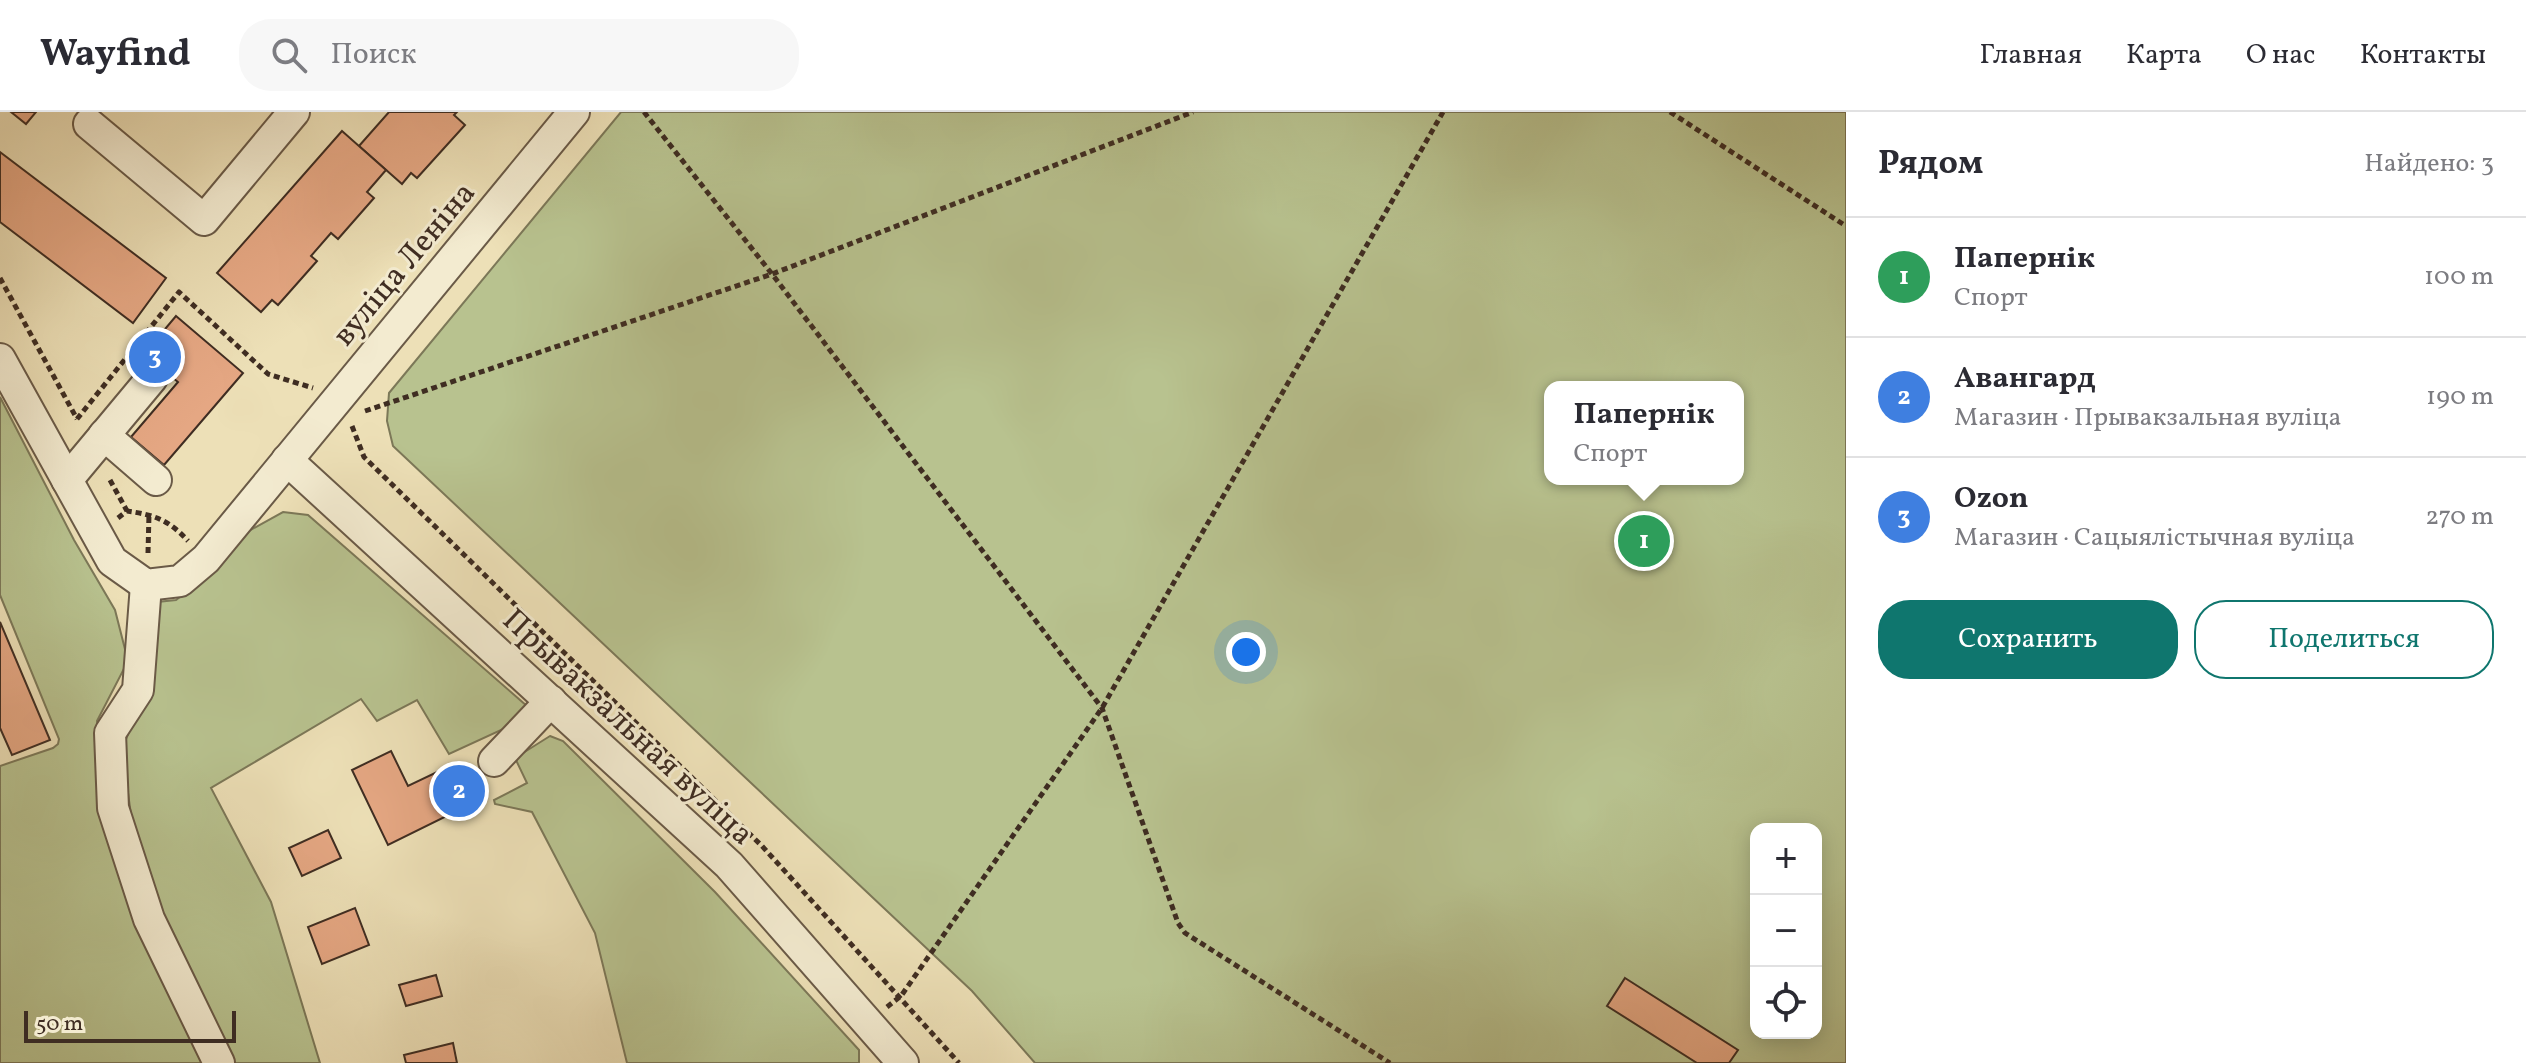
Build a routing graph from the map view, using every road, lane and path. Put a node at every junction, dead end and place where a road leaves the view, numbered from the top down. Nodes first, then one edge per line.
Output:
1 (294, 112) edge
2 (574, 112) edge
3 (644, 112) edge
4 (1193, 112) edge
5 (1443, 112) edge
6 (1670, 112) edge
7 (89, 124) dead end
8 (1846, 226) edge
9 (772, 274) junction
10 (0, 278) edge
11 (0, 359) edge
12 (152, 378) dead end
13 (319, 390) dead end
14 (359, 413) dead end
15 (344, 418) dead end
16 (77, 419) junction
17 (99, 442) junction
18 (287, 460) junction
19 (67, 480) junction
20 (156, 480) dead end
21 (127, 511) junction
22 (114, 521) dead end
23 (189, 542) dead end
24 (146, 585) junction
25 (551, 701) junction
26 (1102, 708) junction
27 (494, 761) dead end
28 (901, 996) junction
29 (867, 1022) junction
30 (219, 1063) edge
31 (903, 1063) edge
32 (959, 1063) edge
33 (1390, 1063) edge

1 - 7 street
2 - 18 street, вуліца Леніна
3 - 9 path
4 - 9 path
5 - 26 path
6 - 8 path
9 - 14 path
9 - 26 path
10 - 16 path
11 - 19 street
12 - 17 street
13 - 16 path
15 - 28 path
16 - 17 path
17 - 19 street
17 - 20 street
17 - 21 path
18 - 24 street, вуліца Леніна
18 - 25 street, Прывакзальная вуліца
19 - 24 street
21 - 22 path
21 - 23 path
24 - 30 street
25 - 27 street
25 - 29 street, Прывакзальная вуліца
26 - 28 path
26 - 33 path
28 - 29 path
28 - 32 path
29 - 31 street, Прывакзальная вуліца

